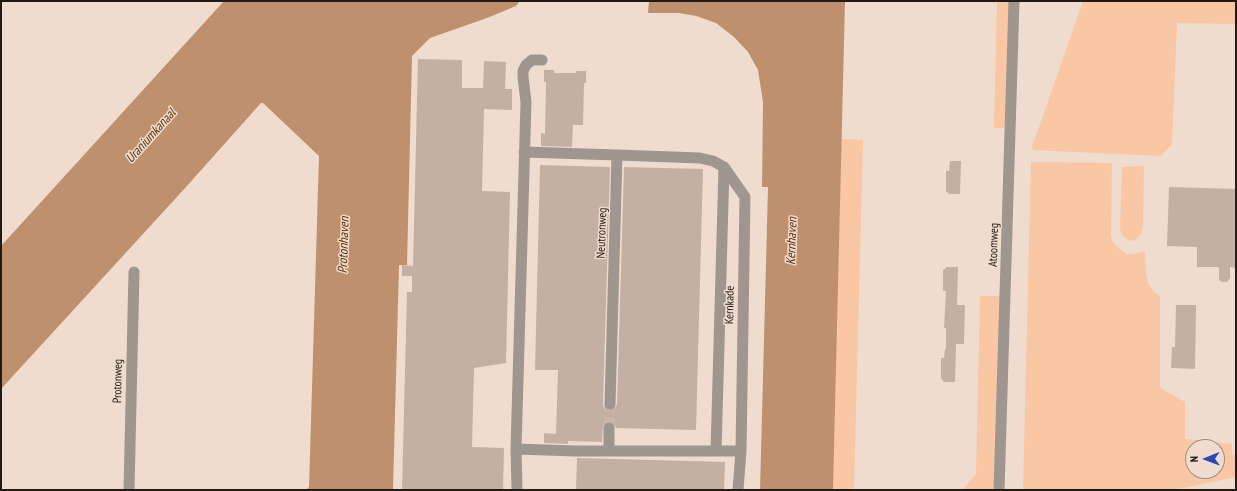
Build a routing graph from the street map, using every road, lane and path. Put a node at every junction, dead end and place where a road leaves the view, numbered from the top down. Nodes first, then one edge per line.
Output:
1 (1014, 1) edge
2 (542, 60) dead end
3 (524, 152) junction
4 (617, 155) junction
5 (724, 168) junction
6 (134, 272) dead end
7 (610, 404) tunnel mouth
8 (609, 428) tunnel mouth
9 (516, 449) junction
10 (609, 451) junction
11 (716, 451) junction
12 (741, 451) junction
13 (129, 490) edge
14 (517, 490) edge
15 (738, 490) edge
16 (999, 490) edge

1 - 16 street, Atoomweg
2 - 3 street
3 - 4 street
3 - 9 street
4 - 5 street, Kernkade
4 - 7 street, Neutronweg
5 - 11 street, Kernkade
5 - 12 street, Kernkade
6 - 13 street, Protonweg
8 - 10 street
9 - 10 street
9 - 14 street
10 - 11 street
11 - 12 street
12 - 15 street, Kernkade

